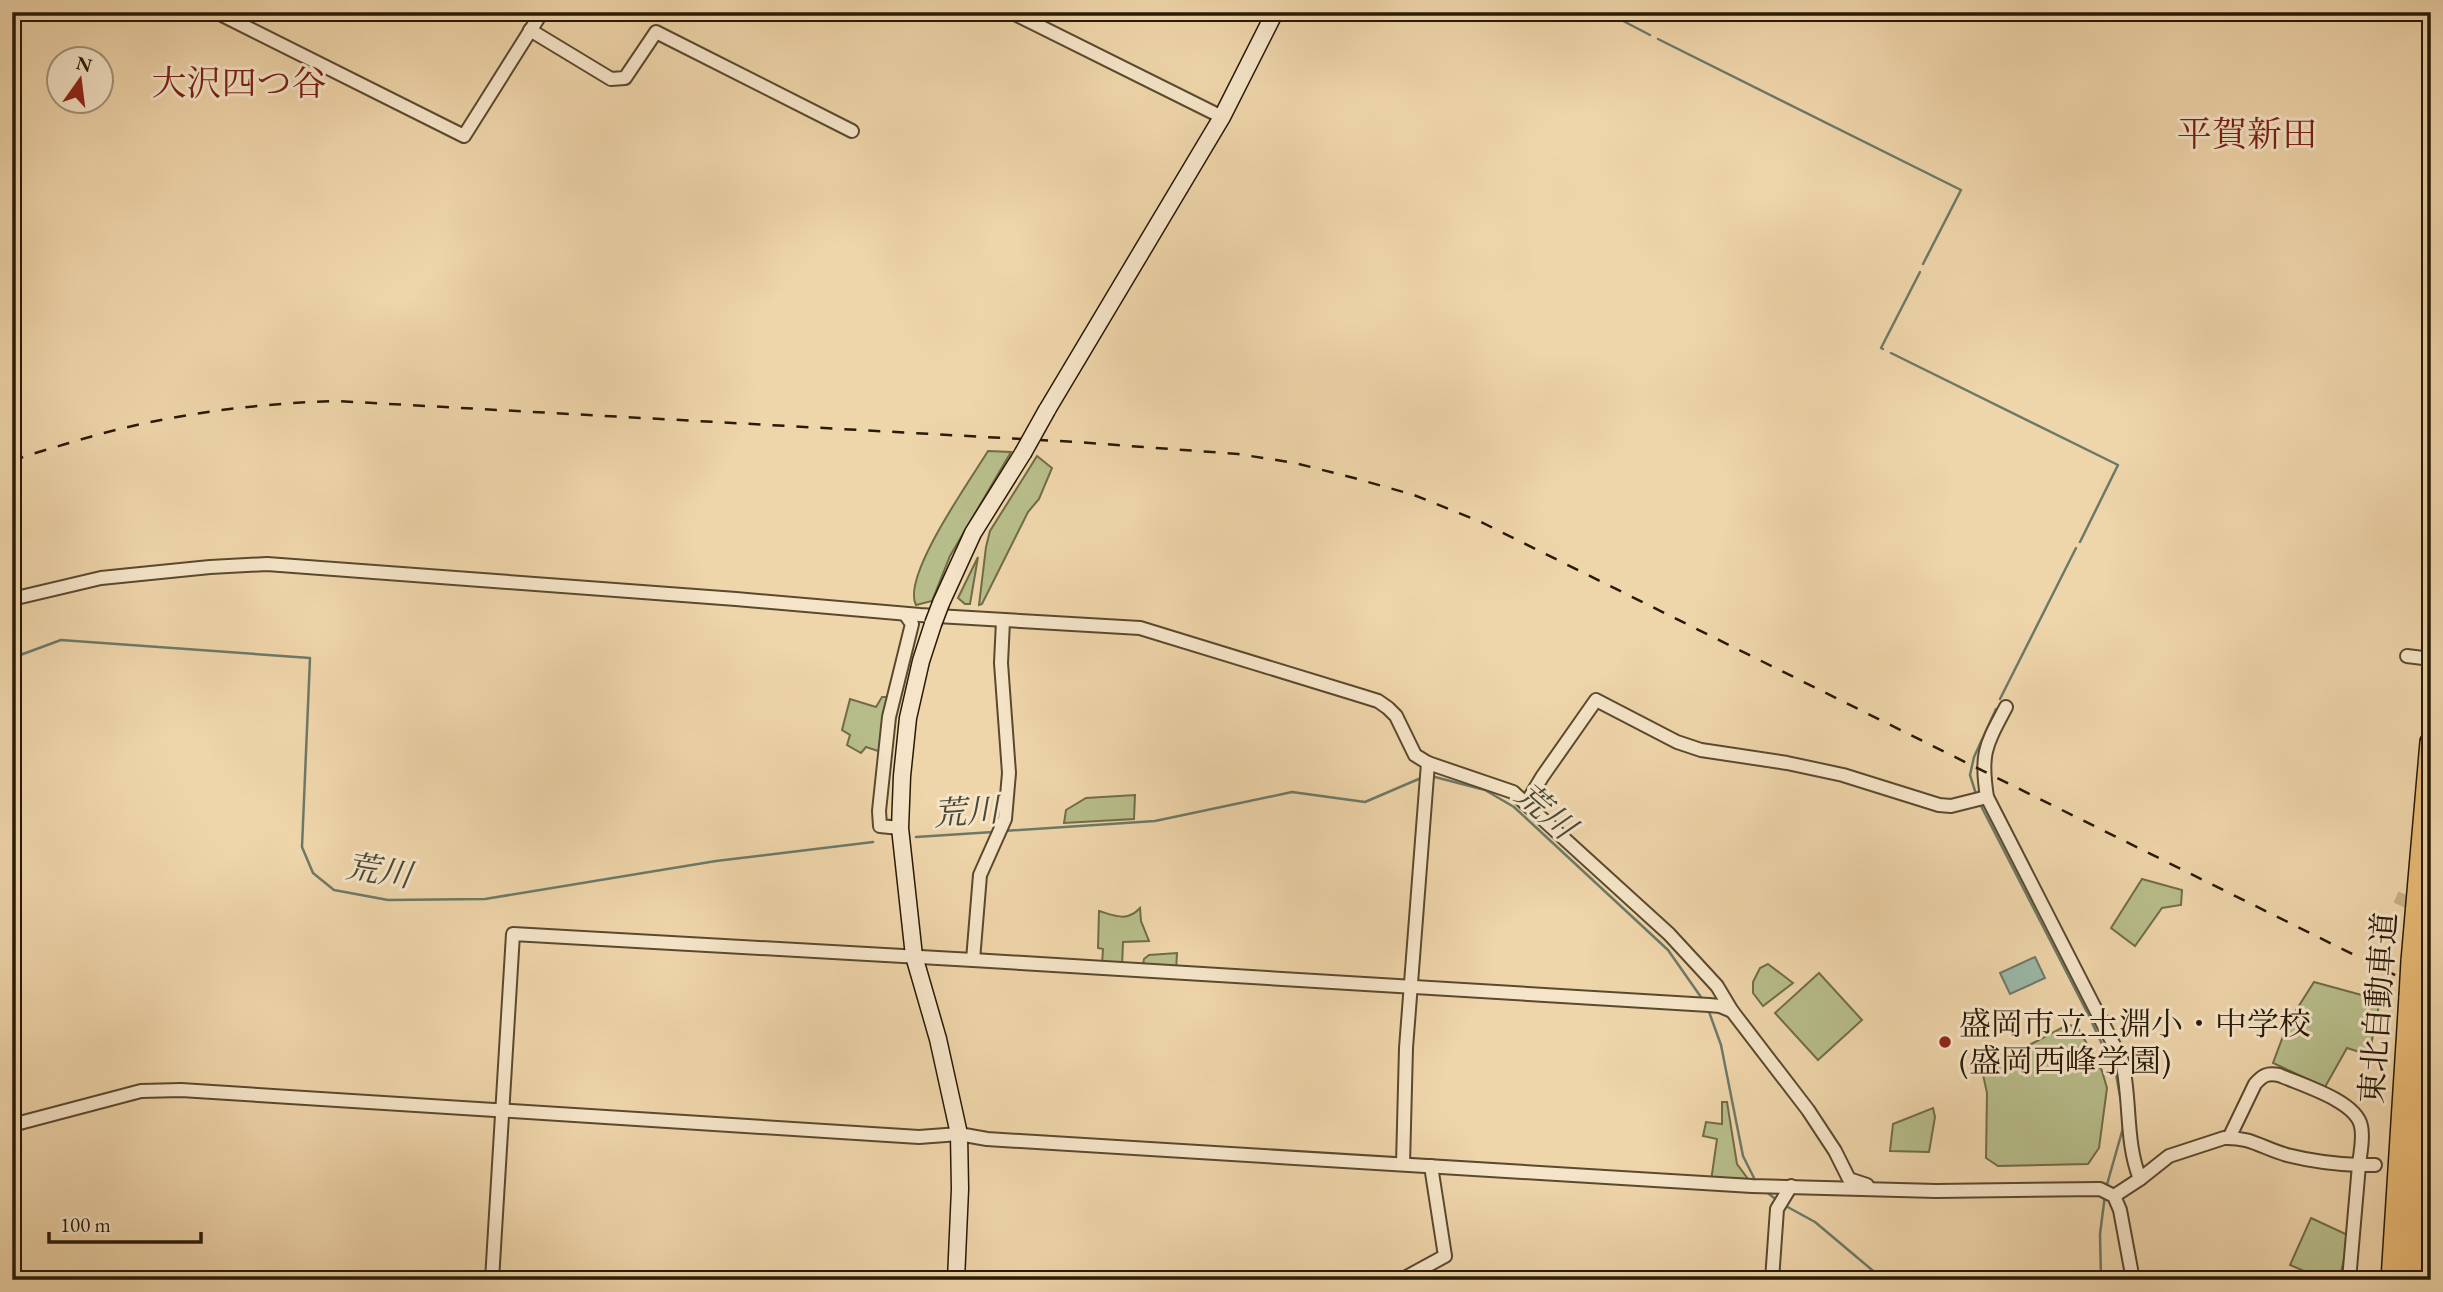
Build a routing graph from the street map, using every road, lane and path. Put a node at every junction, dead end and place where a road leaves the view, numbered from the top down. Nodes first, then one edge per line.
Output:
1 (216, 12) edge
2 (542, 12) edge
3 (1011, 12) edge
4 (1275, 12) edge
5 (530, 30) junction
6 (1222, 117) junction
7 (852, 131) dead end
8 (12, 599) edge
9 (905, 614) junction
10 (1003, 621) junction
11 (2407, 656) dead end
12 (2431, 659) edge
13 (2006, 707) dead end
14 (2431, 742) edge
15 (1426, 771) junction
16 (1986, 797) junction
17 (1526, 804) junction
18 (900, 828) junction
19 (914, 957) junction
20 (2424, 958) edge
21 (973, 960) junction
22 (1410, 987) junction
23 (2418, 999) junction
24 (1732, 1011) junction
25 (2431, 1081) edge
26 (2403, 1093) junction
27 (503, 1111) junction
28 (12, 1125) edge
29 (959, 1134) junction
30 (2229, 1138) junction
31 (1403, 1164) junction
32 (2359, 1165) junction
33 (2375, 1165) dead end
34 (1430, 1166) junction
35 (2140, 1179) junction
36 (1879, 1189) junction
37 (2108, 1193) junction
38 (1785, 1196) junction
39 (2431, 1233) edge
40 (492, 1280) edge
41 (956, 1280) edge
42 (1401, 1280) edge
43 (1772, 1280) edge
44 (2133, 1280) edge
45 (2349, 1280) edge
46 (2382, 1280) edge
47 (2392, 1280) edge
48 (2410, 1280) edge

1 - 5 street
2 - 5 street
3 - 6 street
4 - 6 street
5 - 7 street
6 - 18 street, bridge
8 - 9 street
9 - 10 street
9 - 18 street
10 - 15 street
10 - 21 street
11 - 12 street
13 - 16 street
14 - 20 highway, 東北自動車道
15 - 17 street
15 - 22 street
16 - 17 street
16 - 35 street
17 - 24 street
18 - 19 street
19 - 21 street
19 - 27 street
19 - 29 street
20 - 23 highway, 東北自動車道, bridge
21 - 22 street
22 - 24 street
22 - 31 street
23 - 26 highway, 東北自動車道
23 - 48 highway, 東北自動車道
24 - 36 street
25 - 39 highway
26 - 46 highway
26 - 47 highway, 東北自動車道
27 - 28 street
27 - 29 street
27 - 40 street
29 - 31 street
29 - 41 street
30 - 32 street
30 - 32 street
30 - 35 street
31 - 34 street
32 - 33 street
32 - 45 street
34 - 38 street
34 - 42 street
35 - 37 street
36 - 37 street
36 - 38 street
37 - 44 street
38 - 43 street

